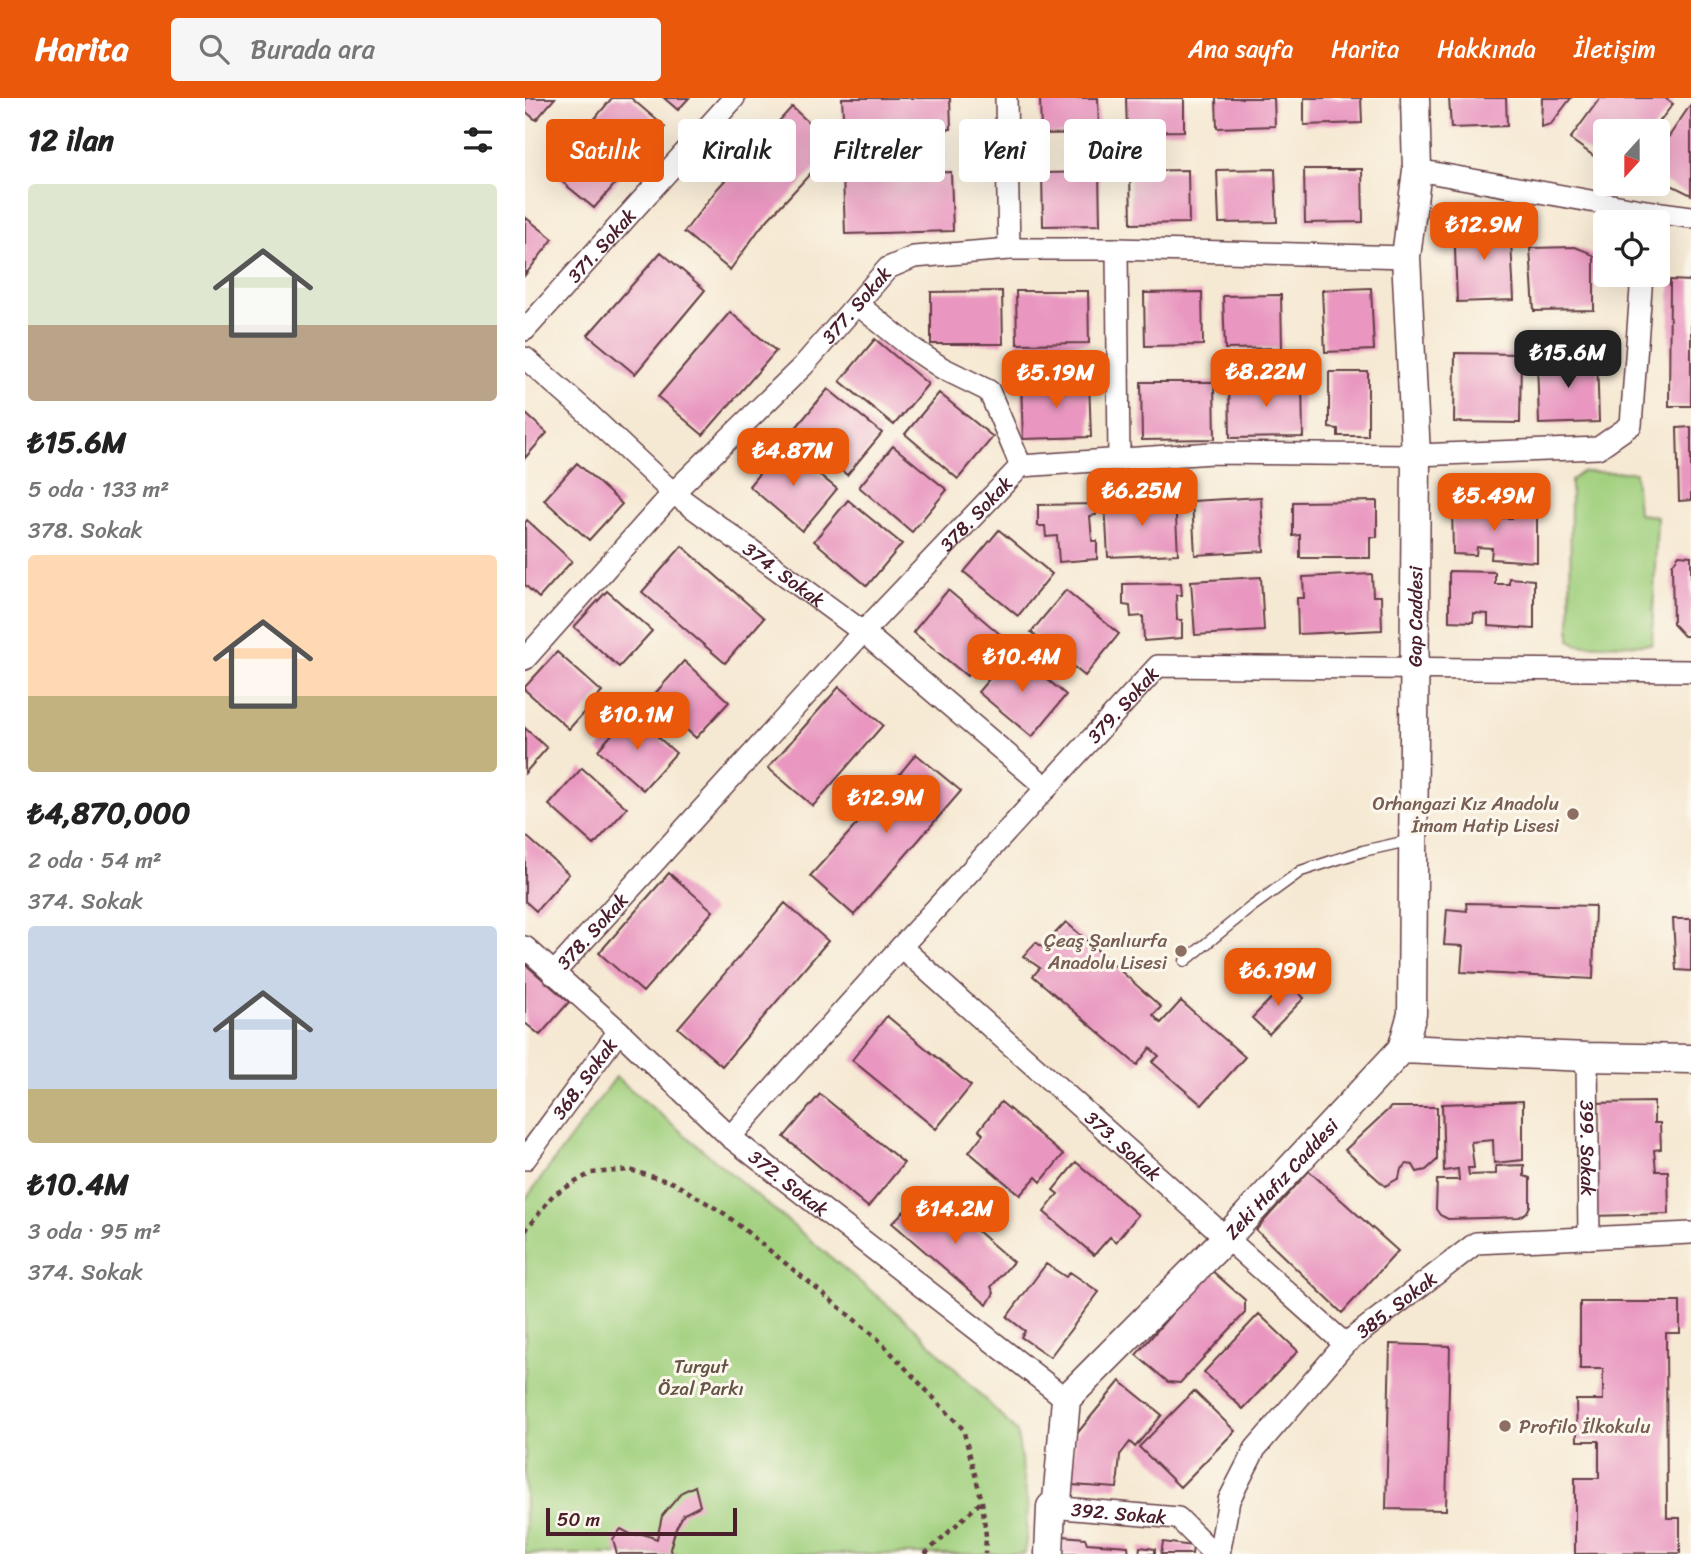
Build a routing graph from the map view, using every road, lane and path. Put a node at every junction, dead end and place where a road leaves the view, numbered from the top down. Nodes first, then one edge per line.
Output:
1 (734, 98) edge
2 (1006, 98) edge
3 (1415, 98) edge
4 (1417, 170) junction
5 (1612, 210) edge
6 (1670, 217) edge
7 (1691, 217) edge
8 (1117, 248) junction
9 (1009, 249) junction
10 (1406, 257) junction
11 (1641, 287) edge
12 (857, 304) junction
13 (525, 330) edge
14 (525, 358) edge
15 (1416, 455) junction
16 (1119, 460) junction
17 (1021, 466) junction
18 (673, 493) junction
19 (863, 632) junction
20 (525, 659) edge
21 (1415, 669) junction
22 (1691, 671) edge
23 (1047, 788) junction
24 (1414, 840) junction
25 (525, 947) edge
26 (901, 947) junction
27 (1185, 961) dead end
28 (553, 974) junction
29 (618, 1031) junction
30 (1402, 1049) junction
31 (1587, 1057) junction
32 (1691, 1059) edge
33 (730, 1137) junction
34 (525, 1159) edge
35 (525, 1231) edge
36 (1691, 1233) edge
37 (1226, 1238) junction
38 (1589, 1238) junction
39 (1345, 1345) junction
40 (1066, 1399) junction
41 (982, 1501) junction
42 (1051, 1507) junction
43 (925, 1554) edge
44 (985, 1554) edge
45 (1049, 1554) edge
46 (1217, 1554) edge

1 - 13 street, 371. Sokak
2 - 9 street
3 - 4 street, Gap Caddesi
4 - 5 street
4 - 10 street, Gap Caddesi
6 - 7 street
8 - 9 street, 377. Sokak
8 - 10 street, 377. Sokak
8 - 16 street
9 - 12 street, 377. Sokak
10 - 15 street, Gap Caddesi
11 - 15 street, 378. Sokak
12 - 17 street
12 - 18 street, 377. Sokak
14 - 18 street, 374. Sokak
15 - 16 street, 378. Sokak
15 - 21 street, Gap Caddesi
16 - 17 street, 378. Sokak
17 - 19 street, 378. Sokak
18 - 19 street, 374. Sokak
18 - 20 street, 377. Sokak
19 - 23 street, 374. Sokak
19 - 28 street, 378. Sokak
21 - 22 street, 379. Sokak
21 - 23 street, 379. Sokak
21 - 24 street, Gap Caddesi
23 - 26 street, 379. Sokak
24 - 27 lane
24 - 30 street, Gap Caddesi
25 - 28 street, 372. Sokak
26 - 33 street, 379. Sokak
26 - 37 street, 373. Sokak
28 - 29 street, 372. Sokak
29 - 33 street, 372. Sokak
29 - 34 street, 368. Sokak
30 - 31 street
30 - 37 street, Zeki Hafız Caddesi
31 - 32 street
31 - 38 street, 399. Sokak
33 - 40 street, 372. Sokak
35 - 41 path
36 - 38 street, 385. Sokak
37 - 39 street, 373. Sokak
37 - 40 street, Zeki Hafız Caddesi
38 - 39 street, 385. Sokak
39 - 46 street, 385. Sokak
40 - 42 street
41 - 43 path
41 - 44 path
42 - 45 street
42 - 46 street, 392. Sokak

